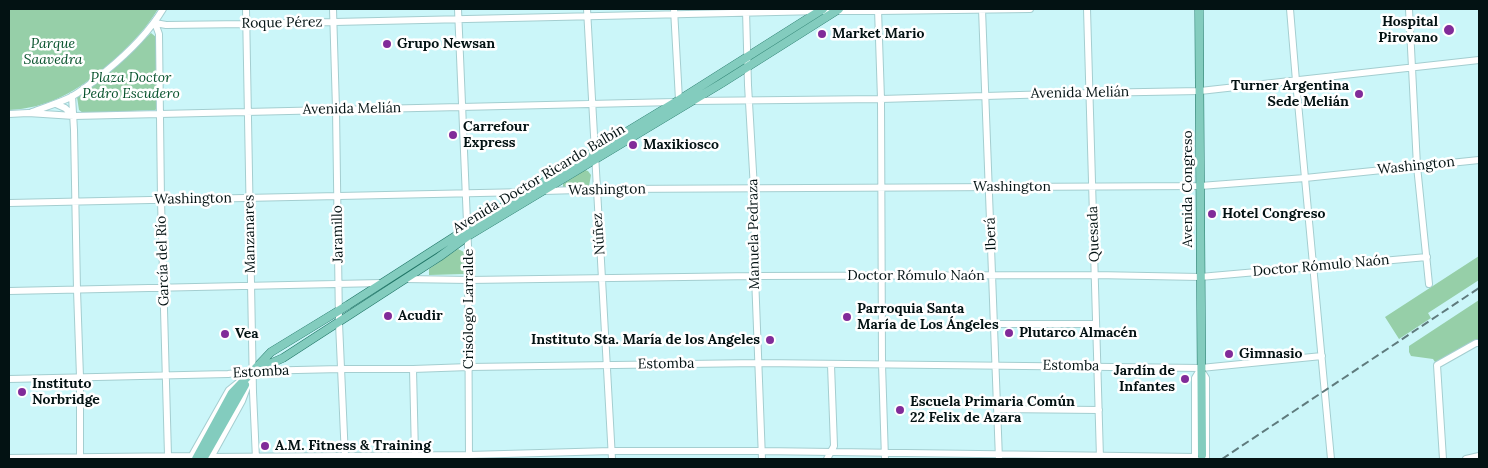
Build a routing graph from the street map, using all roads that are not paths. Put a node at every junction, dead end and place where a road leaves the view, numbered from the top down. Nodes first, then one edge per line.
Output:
1 (163, 9) edge
2 (246, 9) edge
3 (333, 9) edge
4 (458, 9) edge
5 (982, 9) edge
6 (1030, 9) edge
7 (1087, 9) edge
8 (1199, 9) edge
9 (1290, 9) edge
10 (1409, 9) edge
11 (822, 10) edge
12 (837, 10) edge
13 (878, 10) edge
14 (746, 11) edge
15 (587, 12) edge
16 (674, 12) edge
17 (458, 18) junction
18 (333, 21) junction
19 (155, 23) junction
20 (246, 24) junction
21 (747, 57) junction
22 (1479, 60) edge
23 (747, 67) junction
24 (1412, 68) junction
25 (1296, 80) junction
26 (1200, 92) junction
27 (1089, 93) junction
28 (72, 96) junction
29 (986, 96) junction
30 (881, 99) junction
31 (748, 100) junction
32 (678, 101) junction
33 (692, 101) junction
34 (56, 104) junction
35 (592, 104) junction
36 (462, 107) junction
37 (336, 109) junction
38 (248, 111) junction
39 (9, 114) edge
40 (28, 114) junction
41 (160, 114) junction
42 (74, 116) junction
43 (594, 155) junction
44 (1479, 160) edge
45 (1418, 166) junction
46 (1305, 178) junction
47 (1200, 186) junction
48 (990, 187) junction
49 (1092, 187) junction
50 (880, 188) junction
51 (596, 189) junction
52 (754, 189) junction
53 (543, 191) junction
54 (528, 192) junction
55 (467, 194) junction
56 (337, 196) junction
57 (249, 198) junction
58 (161, 200) junction
59 (75, 201) junction
60 (9, 203) edge
61 (468, 232) junction
62 (1427, 257) junction
63 (1313, 266) junction
64 (1095, 275) junction
65 (755, 276) junction
66 (882, 276) junction
67 (993, 276) junction
68 (1200, 277) junction
69 (602, 278) junction
70 (405, 279) junction
71 (469, 280) junction
72 (382, 283) junction
73 (339, 284) junction
74 (1430, 284) dead end
75 (251, 286) junction
76 (164, 288) junction
77 (77, 290) junction
78 (9, 291) edge
79 (339, 311) junction
80 (339, 323) junction
81 (995, 324) junction
82 (1096, 324) junction
83 (1479, 343) edge
84 (1322, 356) junction
85 (759, 363) junction
86 (831, 364) junction
87 (882, 364) junction
88 (606, 365) junction
89 (996, 366) junction
90 (1098, 366) junction
91 (469, 367) junction
92 (1201, 368) junction
93 (341, 369) junction
94 (413, 369) junction
95 (254, 371) junction
96 (166, 375) junction
97 (80, 377) junction
98 (9, 379) edge
99 (998, 409) junction
100 (1099, 410) junction
101 (611, 451) junction
102 (762, 451) junction
103 (831, 452) junction
104 (415, 454) junction
105 (168, 456) junction
106 (885, 456) edge
107 (999, 456) edge
108 (1479, 456) edge
109 (345, 457) edge
110 (469, 457) edge
111 (1100, 457) edge
112 (9, 458) edge
113 (80, 458) edge
114 (192, 458) edge
115 (210, 458) edge
116 (256, 458) edge
117 (1200, 458) edge
118 (203, 459) edge
119 (612, 459) edge
120 (762, 459) edge
121 (828, 459) edge
122 (1331, 459) edge
123 (1443, 459) edge
124 (1466, 459) edge

1 - 19 street
2 - 20 street, Manzanares
3 - 18 street, Jaramillo
4 - 17 street, Crisólogo Larralde
5 - 6 street, Roque Pérez
5 - 13 street, Roque Pérez
5 - 29 street, Iberá
7 - 27 street, Quesada
8 - 26 main road, Avenida Congreso
9 - 25 street
10 - 24 street
11 - 12 street, Roque Pérez
11 - 14 street, Roque Pérez
11 - 21 main road, Avenida Doctor Ricardo Balbín
12 - 13 street, Roque Pérez
12 - 23 main road, Avenida Doctor Ricardo Balbín
13 - 30 street
14 - 16 street, Roque Pérez
14 - 21 street, Manuela Pedraza
15 - 16 street, Roque Pérez
15 - 17 street, Roque Pérez
15 - 35 street, Núñez
16 - 32 street
17 - 18 street, Roque Pérez
17 - 36 street, Crisólogo Larralde
18 - 20 street, Roque Pérez
18 - 37 street, Jaramillo
19 - 20 street, Roque Pérez
19 - 28 street
19 - 41 street, García del Río
20 - 38 street, Manzanares
21 - 23 street, Manuela Pedraza
21 - 32 main road, Avenida Doctor Ricardo Balbín
22 - 24 street, Avenida Melián
23 - 31 street, Manuela Pedraza
23 - 33 main road, Avenida Doctor Ricardo Balbín
24 - 25 street, Avenida Melián
24 - 45 street
25 - 26 street, Avenida Melián
25 - 46 street
26 - 27 street, Avenida Melián
26 - 47 main road, Avenida Congreso
27 - 29 street, Avenida Melián
27 - 49 street, Quesada
28 - 34 street, Avenida Melián
28 - 42 street
29 - 30 street, Avenida Melián
29 - 48 street, Iberá
30 - 31 street, Avenida Melián
30 - 50 street
31 - 33 street, Avenida Melián
31 - 52 street, Manuela Pedraza
32 - 33 street, Avenida Melián
32 - 35 street, Avenida Melián
32 - 43 main road, Avenida Doctor Ricardo Balbín
33 - 43 main road, Avenida Doctor Ricardo Balbín
34 - 40 street, Avenida Melián
34 - 42 street
35 - 36 street, Avenida Melián
35 - 43 street, Núñez
36 - 37 street, Avenida Melián
36 - 55 street, Crisólogo Larralde
37 - 38 street, Avenida Melián
37 - 56 street, Jaramillo
38 - 41 street, Avenida Melián
38 - 57 street, Manzanares
39 - 40 street, Avenida Melián
40 - 42 street, Avenida Melián
41 - 42 street, Avenida Melián
41 - 58 street, García del Río
42 - 59 street
43 - 51 street, Núñez
43 - 53 main road, Avenida Doctor Ricardo Balbín
43 - 54 main road, Avenida Doctor Ricardo Balbín
44 - 45 street, Washington
45 - 46 street, Washington
45 - 62 street
46 - 47 street, Washington
46 - 63 street
47 - 49 street, Washington
47 - 68 main road, Avenida Congreso
48 - 49 street, Washington
48 - 50 street, Washington
48 - 67 street, Iberá
49 - 64 street, Quesada
50 - 52 street, Washington
50 - 66 street
51 - 52 street, Washington
51 - 53 street, Washington
51 - 69 street, Núñez
52 - 65 street, Manuela Pedraza
53 - 61 main road, Avenida Doctor Ricardo Balbín
54 - 55 street, Washington
54 - 61 main road, Avenida Doctor Ricardo Balbín
55 - 56 street, Washington
55 - 61 street, Crisólogo Larralde
56 - 57 street, Washington
56 - 73 street, Jaramillo
57 - 58 street, Washington
57 - 75 street, Manzanares
58 - 59 street, Washington
58 - 76 street, García del Río
59 - 60 street, Washington
59 - 77 street
61 - 70 main road, Avenida Doctor Ricardo Balbín
61 - 71 street, Crisólogo Larralde
61 - 72 main road, Avenida Doctor Ricardo Balbín
62 - 63 street, Doctor Rómulo Naón
62 - 74 street
63 - 68 street, Doctor Rómulo Naón
63 - 84 street
64 - 67 street, Doctor Rómulo Naón
64 - 68 street, Doctor Rómulo Naón
64 - 82 street, Quesada
65 - 66 street, Doctor Rómulo Naón
65 - 69 street, Doctor Rómulo Naón
65 - 85 street, Manuela Pedraza
66 - 67 street, Doctor Rómulo Naón
66 - 87 street
67 - 81 street, Iberá
68 - 92 main road, Avenida Congreso
69 - 71 street, Doctor Rómulo Naón
69 - 88 street, Núñez
70 - 71 street, Doctor Rómulo Naón
70 - 80 main road, Avenida Doctor Ricardo Balbín
71 - 91 street, Crisólogo Larralde
72 - 73 street
72 - 79 main road, Avenida Doctor Ricardo Balbín
73 - 75 street
73 - 79 street, Jaramillo
75 - 76 street
75 - 95 street, Manzanares
76 - 77 street
76 - 96 street, García del Río
77 - 78 street
77 - 97 street
79 - 80 street, Jaramillo
79 - 95 main road, Avenida Doctor Ricardo Balbín
80 - 93 street, Jaramillo
80 - 95 main road, Avenida Doctor Ricardo Balbín
81 - 82 street
81 - 89 street, Iberá
82 - 90 street, Quesada
83 - 123 street
84 - 92 street, Estomba
84 - 122 street
85 - 86 street, Estomba
85 - 88 street, Estomba
85 - 102 street, Manuela Pedraza
86 - 87 street, Estomba
86 - 103 street
87 - 89 street, Estomba
87 - 106 street
88 - 91 street, Estomba
88 - 101 street, Núñez
89 - 90 street, Estomba
89 - 99 street, Iberá
90 - 92 street, Estomba
90 - 100 street, Quesada
91 - 94 street, Estomba
91 - 110 street, Crisólogo Larralde
92 - 117 main road, Avenida Congreso
93 - 94 street, Estomba
93 - 95 street, Estomba
93 - 109 street, Jaramillo
94 - 104 street
95 - 96 street, Estomba
95 - 114 main road
95 - 115 street, Avenida Doctor Ricardo Balbín
95 - 116 street, Manzanares
95 - 118 main road
96 - 97 street, Estomba
96 - 105 street, García del Río
97 - 98 street, Estomba
97 - 113 street
99 - 100 street
99 - 107 street, Iberá
100 - 111 street, Quesada
101 - 102 street
101 - 110 street
101 - 119 street, Núñez
102 - 103 street
102 - 120 street, Manuela Pedraza
103 - 106 street
103 - 121 street
104 - 109 street
104 - 110 street
105 - 113 street
105 - 114 street
106 - 107 street
107 - 111 street
108 - 124 street
109 - 116 street
111 - 117 street
112 - 113 street
115 - 116 street

